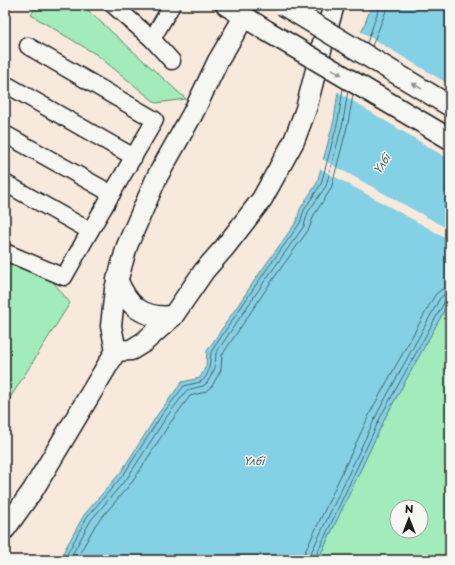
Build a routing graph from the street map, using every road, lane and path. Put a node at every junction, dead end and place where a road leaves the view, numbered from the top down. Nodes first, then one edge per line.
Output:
1 (113, 5) edge
2 (172, 5) edge
3 (226, 5) edge
4 (283, 5) edge
5 (334, 5) edge
6 (244, 17) junction
7 (152, 39) junction
8 (28, 46) dead end
9 (172, 61) dead end
10 (9, 86) dead end
11 (450, 106) edge
12 (5, 134) edge
13 (450, 139) edge
14 (134, 157) junction
15 (5, 183) edge
16 (112, 194) junction
17 (90, 231) junction
18 (5, 252) edge
19 (117, 279) junction
20 (173, 316) junction
21 (116, 351) junction
22 (5, 529) edge

1 - 7 lane
2 - 7 lane
3 - 6 main road
11 -> 4 main road, bridge
5 - 20 main road
6 -> 13 main road, bridge
6 - 19 main road
7 - 9 lane
8 - 14 lane
10 - 14 lane
12 - 16 lane
14 - 16 lane
15 - 17 lane
16 - 17 lane
17 - 18 lane
19 - 20 main road
19 - 21 main road
20 - 21 main road
21 - 22 main road

